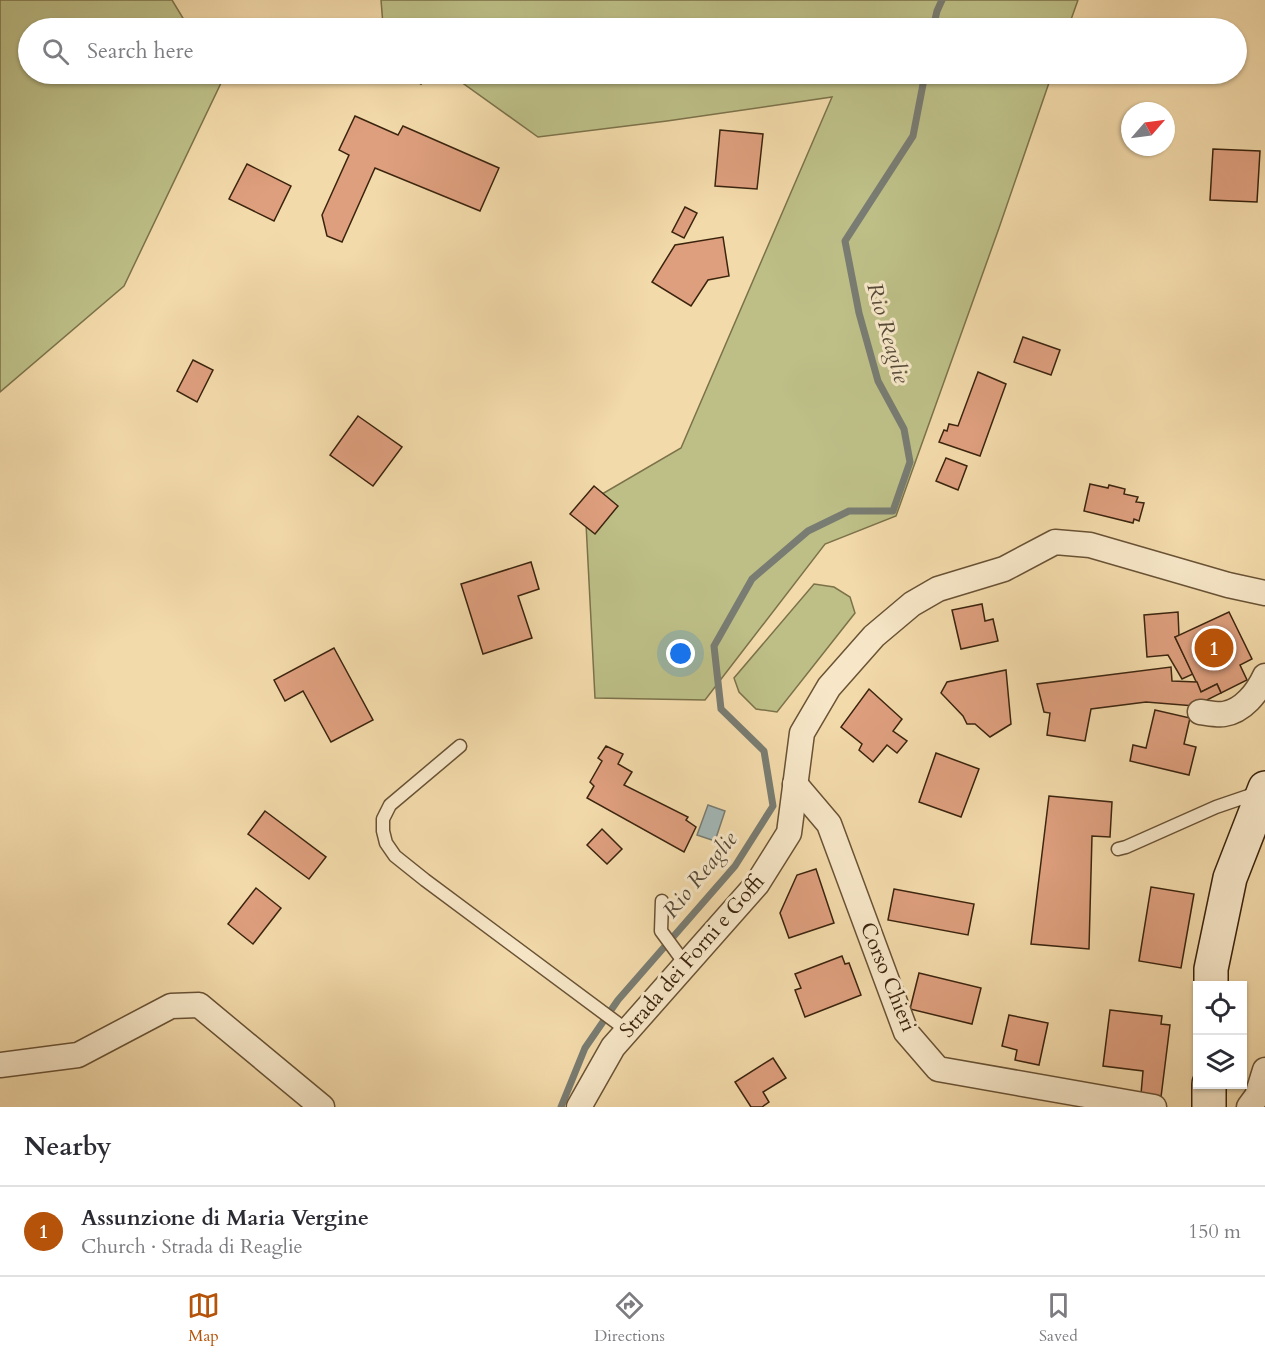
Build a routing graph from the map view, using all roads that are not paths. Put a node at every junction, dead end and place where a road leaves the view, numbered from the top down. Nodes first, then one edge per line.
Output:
1 (1265, 593) edge
2 (1265, 676) edge
3 (1200, 712) dead end
4 (460, 746) dead end
5 (795, 784) junction
6 (1264, 789) edge
7 (1118, 849) dead end
8 (662, 901) dead end
9 (681, 959) junction
10 (1211, 981) edge
11 (622, 1026) junction
12 (0, 1065) edge
13 (1265, 1070) edge
14 (1209, 1089) edge
15 (322, 1107) edge
16 (579, 1107) edge
17 (1154, 1107) edge
18 (1209, 1107) edge
19 (1249, 1107) edge

1 - 5 street, Strada dei Forni e Goffi
2 - 3 street
4 - 11 lane
5 - 9 street, Strada dei Forni e Goffi
5 - 17 street, Corso Chieri
6 - 7 lane
6 - 10 main road
8 - 9 lane
9 - 11 street, Strada dei Forni e Goffi
11 - 16 street, Strada dei Forni e Goffi
12 - 15 street
13 - 19 street
14 - 18 main road

